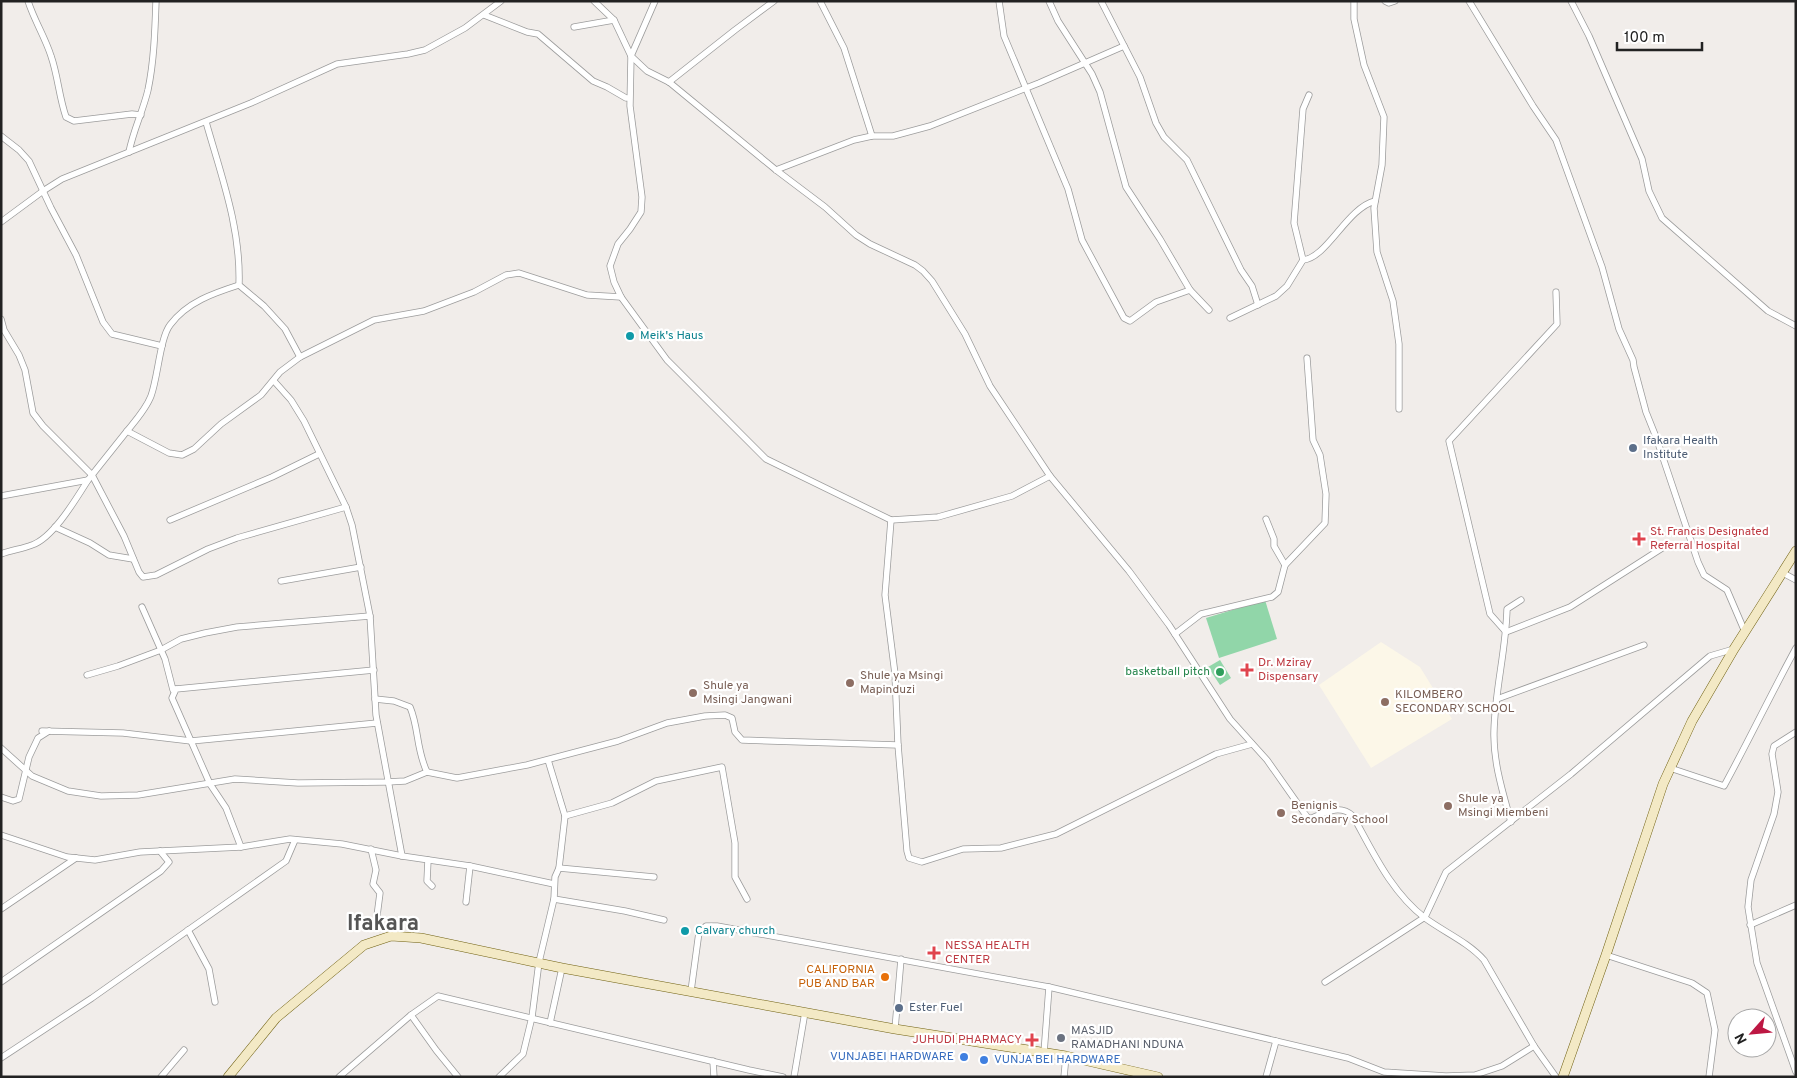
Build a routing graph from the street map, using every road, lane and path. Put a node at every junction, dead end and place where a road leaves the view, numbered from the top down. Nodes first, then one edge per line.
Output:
1 (28, 1) edge
2 (156, 1) edge
3 (500, 1) edge
4 (594, 1) edge
5 (655, 1) edge
6 (774, 1) edge
7 (820, 1) edge
8 (999, 1) edge
9 (1049, 1) edge
10 (1101, 1) edge
11 (1354, 1) edge
12 (1385, 1) edge
13 (1396, 1) edge
14 (1470, 1) edge
15 (1570, 1) edge
16 (484, 15) junction
17 (614, 20) junction
18 (574, 27) dead end
19 (1124, 46) junction
20 (631, 56) junction
21 (1086, 63) junction
22 (669, 82) junction
23 (1024, 89) junction
24 (1309, 95) dead end
25 (629, 98) junction
26 (141, 115) junction
27 (206, 122) junction
28 (1, 136) edge
29 (872, 136) junction
30 (129, 152) junction
31 (776, 170) junction
32 (43, 191) junction
33 (1375, 201) junction
34 (1, 222) edge
35 (1303, 260) junction
36 (239, 285) junction
37 (1190, 290) junction
38 (1556, 292) dead end
39 (621, 297) junction
40 (1258, 305) junction
41 (1209, 310) dead end
42 (1230, 318) dead end
43 (1, 319) edge
44 (1796, 326) edge
45 (162, 346) junction
46 (300, 356) junction
47 (1307, 358) dead end
48 (274, 382) junction
49 (1399, 409) dead end
50 (127, 431) junction
51 (319, 454) junction
52 (1050, 476) junction
53 (90, 478) junction
54 (1, 496) edge
55 (346, 507) junction
56 (1266, 519) dead end
57 (170, 520) dead end
58 (891, 520) junction
59 (55, 527) junction
60 (1667, 545) dead end
61 (1796, 551) edge
62 (1, 554) edge
63 (134, 559) junction
64 (1285, 566) junction
65 (361, 567) junction
66 (1783, 573) junction
67 (1796, 580) edge
68 (281, 581) dead end
69 (1520, 600) dead end
70 (142, 607) dead end
71 (370, 616) junction
72 (1506, 632) junction
73 (1745, 632) junction
74 (1175, 634) junction
75 (1644, 645) dead end
76 (1796, 648) edge
77 (1734, 649) junction
78 (161, 650) junction
79 (374, 670) junction
80 (87, 675) dead end
81 (176, 689) junction
82 (375, 699) junction
83 (1497, 700) junction
84 (378, 723) junction
85 (1796, 732) edge
86 (191, 742) junction
87 (1252, 744) junction
88 (898, 745) junction
89 (1, 748) edge
90 (548, 760) junction
91 (1670, 768) junction
92 (25, 769) junction
93 (427, 772) junction
94 (387, 782) junction
95 (210, 784) junction
96 (1, 797) edge
97 (565, 816) junction
98 (1511, 822) junction
99 (3, 837) edge
100 (295, 840) junction
101 (241, 847) junction
102 (371, 848) junction
103 (160, 850) junction
104 (402, 856) junction
105 (76, 858) junction
106 (428, 860) junction
107 (470, 866) junction
108 (559, 868) junction
109 (654, 877) dead end
110 (554, 884) junction
111 (432, 886) dead end
112 (554, 899) junction
113 (747, 899) dead end
114 (466, 902) dead end
115 (1796, 905) edge
116 (1, 909) edge
117 (377, 916) dead end
118 (1425, 917) junction
119 (664, 920) dead end
120 (1750, 925) junction
121 (188, 930) junction
122 (1606, 955) junction
123 (901, 959) junction
124 (539, 962) junction
125 (562, 968) junction
126 (1, 982) edge
127 (1325, 982) dead end
128 (1049, 987) junction
129 (691, 992) junction
130 (215, 1002) dead end
131 (805, 1012) junction
132 (411, 1015) junction
133 (532, 1017) junction
134 (550, 1023) junction
135 (895, 1029) junction
136 (1276, 1041) junction
137 (1534, 1046) junction
138 (184, 1050) dead end
139 (1044, 1053) junction
140 (1066, 1056) junction
141 (1, 1058) edge
142 (714, 1062) junction
143 (1796, 1072) edge
144 (1135, 1074) edge
145 (161, 1077) edge
146 (228, 1077) edge
147 (339, 1077) edge
148 (458, 1077) edge
149 (499, 1077) edge
150 (714, 1077) edge
151 (783, 1077) edge
152 (794, 1077) edge
153 (1064, 1077) edge
154 (1158, 1077) edge
155 (1266, 1077) edge
156 (1556, 1077) edge
157 (1563, 1077) edge
158 (1709, 1077) edge

1 - 26 street
2 - 26 street
3 - 16 street
4 - 17 street
5 - 20 street
6 - 22 street
7 - 29 street
8 - 23 street
9 - 21 street
10 - 19 street
11 - 33 street
12 - 13 street
14 - 73 street
15 - 44 street
16 - 25 street
16 - 27 street
17 - 18 street
17 - 20 street
19 - 21 street
19 - 40 street
20 - 22 street
20 - 25 street
21 - 23 street
21 - 37 street
22 - 31 street
23 - 29 street
23 - 37 street
24 - 35 street
25 - 39 street
26 - 30 street
27 - 30 street
27 - 36 street
28 - 32 street
29 - 31 street
30 - 32 street
31 - 52 street
32 - 34 street
32 - 45 street
33 - 35 street
33 - 49 street
35 - 40 street
36 - 45 street
36 - 46 street
37 - 41 street
38 - 72 street
39 - 46 street
39 - 58 street
40 - 42 street
43 - 53 street
45 - 50 street
46 - 48 street
47 - 64 street
48 - 50 street
48 - 51 street
50 - 53 street
51 - 55 street
51 - 57 street
52 - 58 street
52 - 74 street
53 - 54 street
53 - 59 street
53 - 63 street
55 - 63 street
55 - 65 street
56 - 64 street
58 - 88 street
59 - 62 street
59 - 63 street
60 - 72 street
61 - 66 main road
64 - 74 street
65 - 68 street
65 - 71 street
66 - 67 street
66 - 73 main road
69 - 72 street
70 - 78 street
71 - 78 street
71 - 79 street
72 - 83 street
73 - 77 main road
74 - 87 street
75 - 83 street
76 - 91 street
77 - 91 main road
77 - 98 street
78 - 80 street
78 - 81 street
79 - 81 street
79 - 82 street
81 - 86 street
82 - 84 street
82 - 93 street
83 - 98 street
84 - 86 street
84 - 94 street
85 - 120 street
86 - 92 street
86 - 95 street
87 - 88 street
87 - 118 street
88 - 90 street
89 - 92 street
90 - 93 street
90 - 97 street
91 - 122 main road
92 - 95 street
92 - 96 street
93 - 94 street
94 - 95 street
94 - 104 street
95 - 101 street
97 - 108 street
97 - 113 street
98 - 118 street
99 - 105 street
100 - 101 street
100 - 102 street
100 - 121 street
101 - 103 street
102 - 104 street
102 - 117 street
103 - 105 street
103 - 126 street
104 - 106 street
105 - 116 street
106 - 107 street
106 - 111 street
107 - 110 street
107 - 114 street
108 - 109 street
108 - 110 street
110 - 112 street
112 - 119 street
112 - 124 street
115 - 120 street
118 - 127 street
118 - 137 street
120 - 143 street
121 - 130 street
121 - 141 street
122 - 157 main road
122 - 158 street
123 - 128 street
123 - 129 street
123 - 135 street
124 - 125 main road
124 - 133 street
124 - 146 main road
125 - 129 main road
125 - 134 street
128 - 136 street
128 - 139 street
129 - 131 main road
131 - 135 main road
131 - 152 street
132 - 133 street
132 - 147 street
132 - 148 street
133 - 134 street
133 - 149 street
134 - 142 street
135 - 139 main road
136 - 137 street
136 - 155 street
137 - 156 street
138 - 145 street
139 - 140 main road
140 - 144 main road
140 - 153 street
142 - 150 street
142 - 151 street
144 - 154 main road

